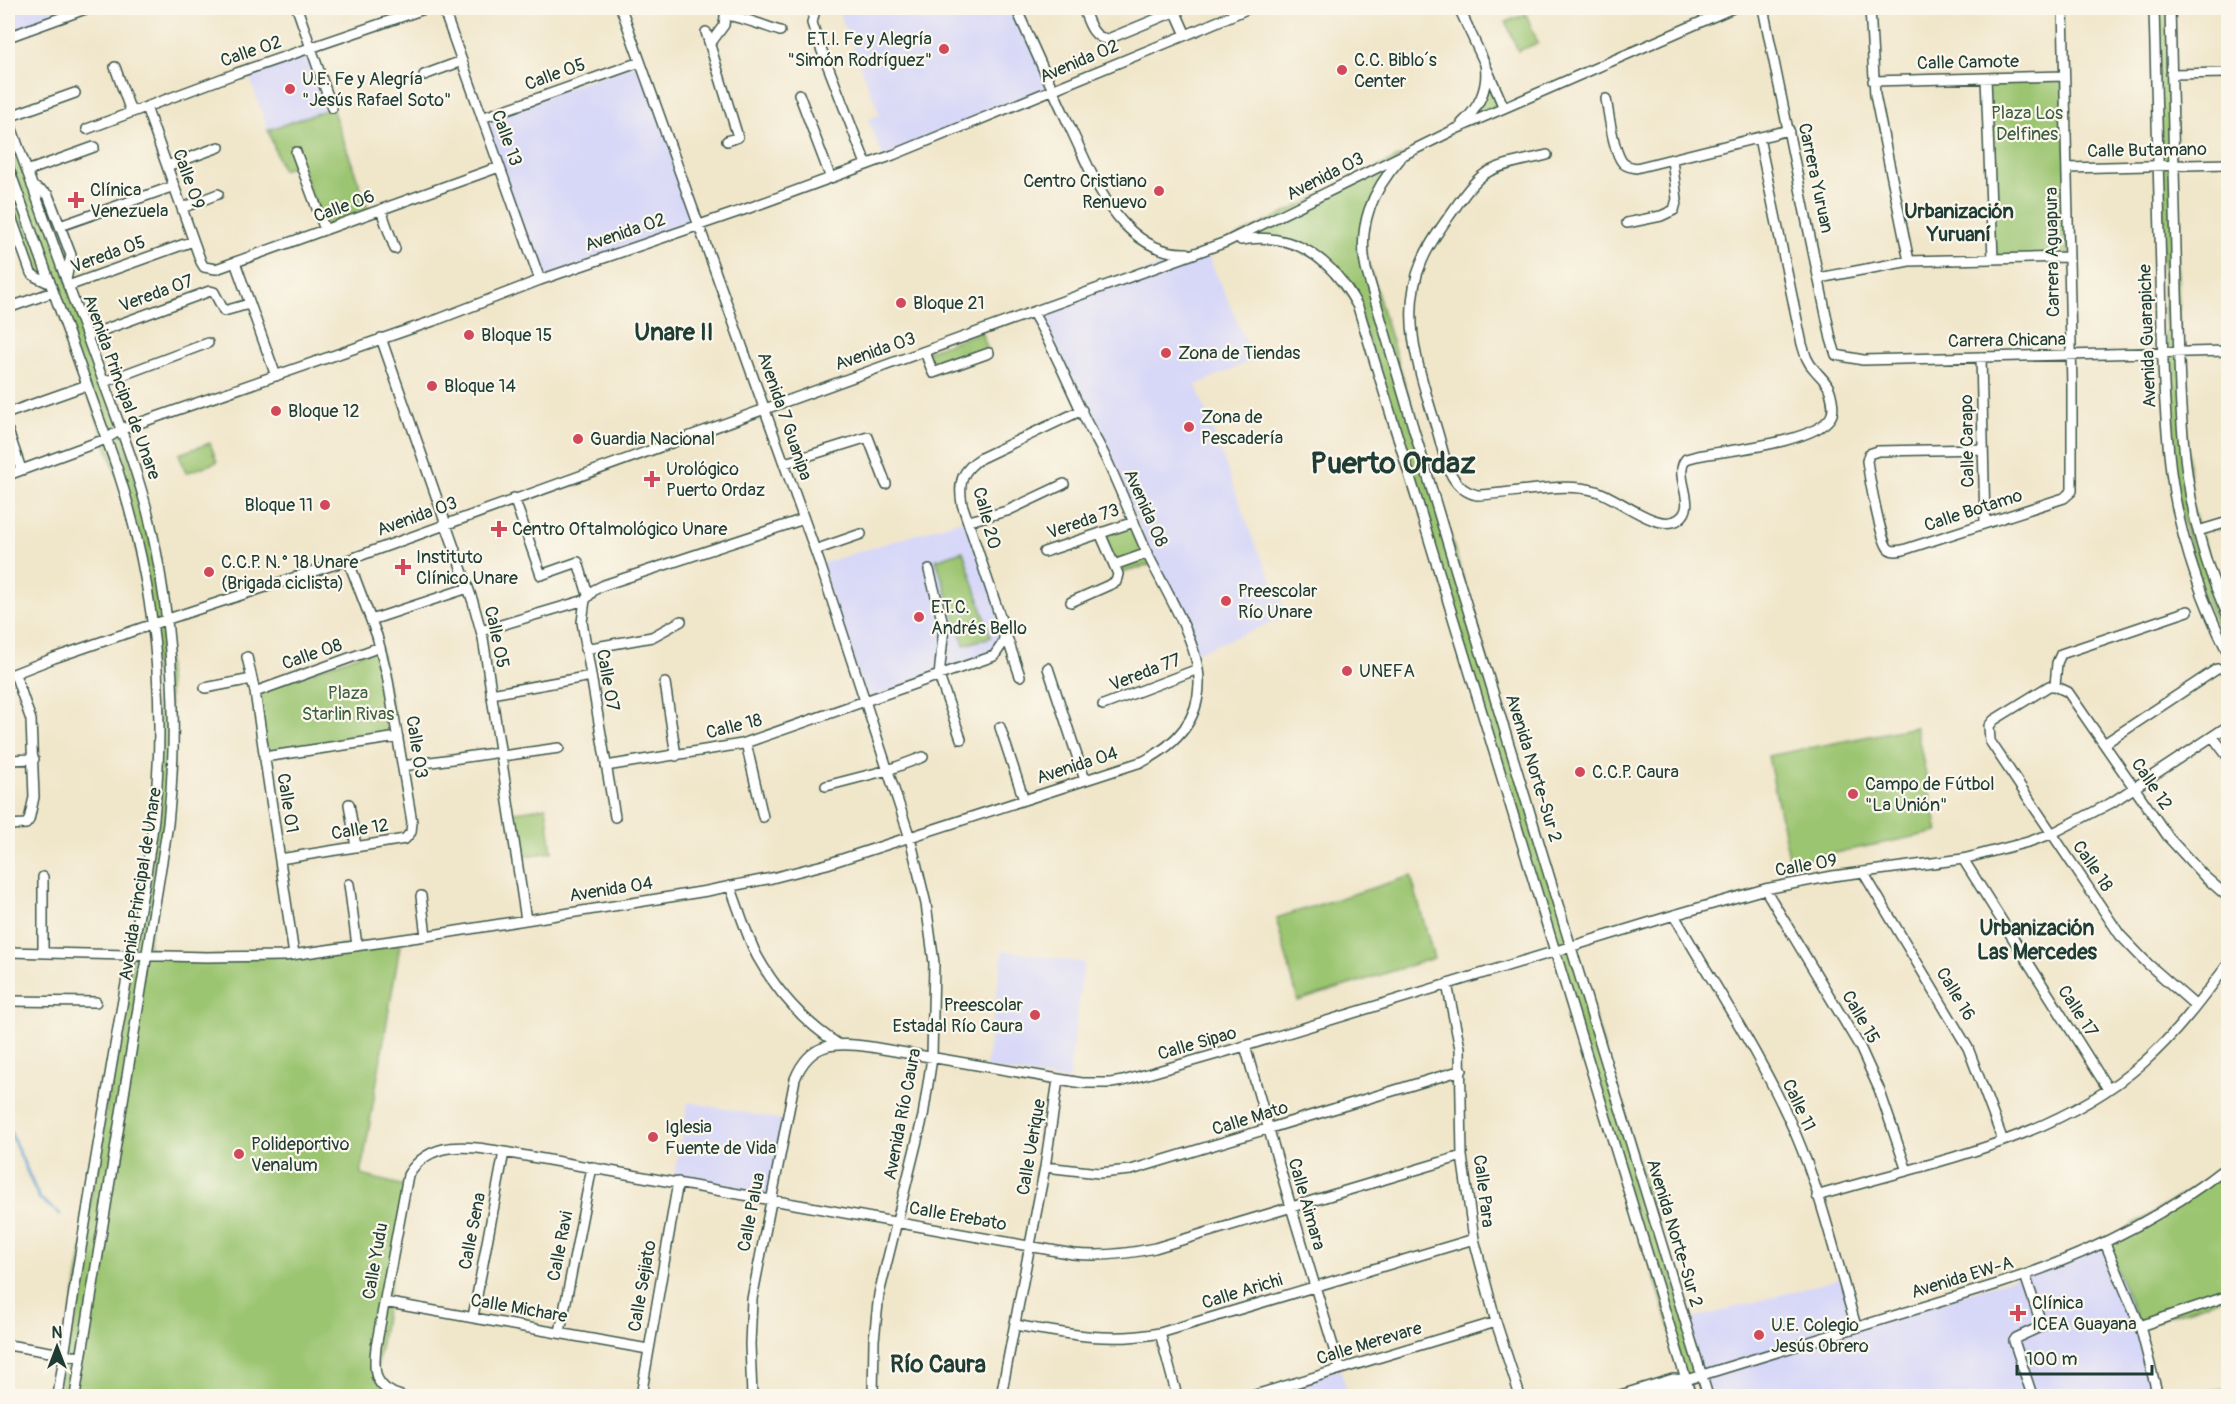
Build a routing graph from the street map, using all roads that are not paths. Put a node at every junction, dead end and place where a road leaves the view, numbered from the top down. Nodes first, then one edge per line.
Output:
1 (88, 8) edge
2 (297, 8) edge
3 (427, 8) edge
4 (442, 8) edge
5 (621, 8) edge
6 (1016, 8) edge
7 (1083, 8) edge
8 (1248, 8) edge
9 (1459, 8) edge
10 (1733, 8) edge
11 (1763, 8) edge
12 (1870, 8) edge
13 (2063, 8) edge
14 (2154, 8) edge
15 (2170, 8) edge
16 (1175, 9) edge
17 (815, 10) dead end
18 (726, 11) edge
19 (780, 31) dead end
20 (706, 32) dead end
21 (1186, 35) junction
22 (8, 37) edge
23 (710, 44) junction
24 (311, 48) junction
25 (462, 61) junction
26 (640, 62) junction
27 (1485, 64) junction
28 (115, 67) dead end
29 (2229, 73) edge
30 (2171, 74) junction
31 (424, 75) dead end
32 (2064, 76) junction
33 (1986, 78) junction
34 (1873, 81) junction
35 (1052, 90) junction
36 (75, 93) dead end
37 (799, 94) dead end
38 (1606, 99) dead end
39 (146, 107) junction
40 (332, 108) dead end
41 (1504, 108) junction
42 (131, 112) junction
43 (8, 117) edge
44 (482, 118) junction
45 (87, 129) dead end
46 (1456, 129) junction
47 (1789, 130) junction
48 (1759, 138) junction
49 (727, 141) dead end
50 (94, 147) dead end
51 (219, 147) dead end
52 (296, 152) dead end
53 (1403, 155) junction
54 (1547, 155) dead end
55 (1672, 160) junction
56 (866, 164) junction
57 (2229, 164) edge
58 (2158, 165) junction
59 (2174, 165) junction
60 (167, 166) junction
61 (500, 167) junction
62 (2067, 168) junction
63 (8, 171) edge
64 (27, 171) junction
65 (830, 176) junction
66 (32, 186) junction
67 (174, 186) junction
68 (16, 190) junction
69 (218, 194) dead end
70 (182, 208) junction
71 (381, 210) junction
72 (1628, 223) dead end
73 (699, 224) junction
74 (60, 226) junction
75 (325, 230) junction
76 (19, 241) junction
77 (193, 241) junction
78 (1226, 242) junction
79 (8, 245) edge
80 (395, 249) dead end
81 (1195, 253) junction
82 (2069, 257) junction
83 (1993, 259) junction
84 (1909, 261) junction
85 (201, 262) joint
86 (235, 262) junction
87 (1820, 278) junction
88 (540, 280) junction
89 (67, 283) junction
90 (51, 288) junction
91 (249, 304) junction
92 (8, 308) edge
93 (1033, 313) junction
94 (87, 336) junction
95 (381, 338) junction
96 (208, 343) dead end
97 (2229, 351) edge
98 (925, 352) junction
99 (989, 352) dead end
100 (2163, 352) junction
101 (2180, 352) junction
102 (1836, 355) joint
103 (2071, 355) junction
104 (1981, 357) junction
105 (276, 376) junction
106 (104, 382) junction
107 (87, 384) junction
108 (765, 407) junction
109 (1082, 410) junction
110 (8, 413) edge
111 (122, 429) junction
112 (8, 431) edge
113 (106, 439) junction
114 (1983, 449) junction
115 (785, 463) junction
116 (21, 469) junction
117 (8, 475) edge
118 (886, 484) dead end
119 (1064, 484) dead end
120 (2069, 495) joint
121 (514, 498) junction
122 (804, 519) junction
123 (969, 521) junction
124 (1134, 522) junction
125 (2229, 522) edge
126 (445, 523) junction
127 (1985, 523) junction
128 (2198, 531) junction
129 (1100, 533) junction
130 (861, 534) dead end
131 (815, 550) junction
132 (1044, 552) dead end
133 (1148, 553) junction
134 (348, 560) junction
135 (1116, 569) junction
136 (929, 570) dead end
137 (468, 588) junction
138 (587, 597) junction
139 (1071, 602) dead end
140 (2188, 611) dead end
141 (2229, 616) edge
142 (168, 619) junction
143 (371, 620) junction
144 (681, 621) dead end
145 (151, 625) junction
146 (481, 631) junction
147 (1005, 632) junction
148 (381, 647) junction
149 (585, 649) junction
150 (2229, 653) edge
151 (247, 657) dead end
152 (1048, 668) dead end
153 (1198, 669) junction
154 (2217, 669) dead end
155 (11, 675) edge
156 (591, 676) junction
157 (939, 676) junction
158 (1020, 676) dead end
159 (252, 679) junction
160 (665, 683) dead end
161 (2055, 686) junction
162 (205, 688) dead end
163 (255, 692) junction
164 (491, 694) junction
165 (866, 701) junction
166 (1103, 705) dead end
167 (1188, 723) joint
168 (2229, 726) edge
169 (1000, 728) dead end
170 (398, 737) junction
171 (2213, 737) junction
172 (961, 739) dead end
173 (746, 742) junction
174 (2104, 744) junction
175 (560, 748) dead end
176 (501, 754) junction
177 (676, 756) junction
178 (264, 757) junction
179 (923, 757) dead end
180 (2229, 757) edge
181 (33, 759) junction
182 (8, 760) edge
183 (403, 766) junction
184 (606, 766) junction
185 (888, 771) junction
186 (1085, 780) junction
187 (826, 786) dead end
188 (2135, 788) junction
189 (1024, 800) junction
190 (349, 804) dead end
191 (615, 817) dead end
192 (763, 817) dead end
193 (8, 825) edge
194 (2051, 834) junction
195 (409, 837) joint
196 (910, 838) junction
197 (356, 847) junction
198 (280, 859) junction
199 (1963, 859) junction
200 (1863, 872) junction
201 (43, 877) dead end
202 (349, 884) dead end
203 (730, 886) junction
204 (1765, 890) junction
205 (421, 896) dead end
206 (2229, 897) edge
207 (1674, 915) junction
208 (526, 920) junction
209 (426, 936) junction
210 (357, 946) junction
211 (1570, 947) junction
212 (8, 952) edge
213 (1556, 952) junction
214 (43, 953) junction
215 (130, 954) junction
216 (147, 954) junction
217 (294, 954) junction
218 (2229, 964) edge
219 (1447, 984) junction
220 (8, 1001) edge
221 (96, 1002) dead end
222 (2196, 1006) junction
223 (838, 1044) junction
224 (1245, 1046) junction
225 (823, 1047) joint
226 (932, 1058) junction
227 (1462, 1070) junction
228 (1059, 1080) junction
229 (2109, 1089) junction
230 (1269, 1129) junction
231 (2003, 1141) junction
232 (439, 1149) joint
233 (504, 1152) junction
234 (1462, 1156) junction
235 (2229, 1166) edge
236 (592, 1167) junction
237 (1045, 1167) junction
238 (1907, 1171) junction
239 (678, 1182) junction
240 (1817, 1196) junction
241 (771, 1199) junction
242 (1291, 1207) junction
243 (896, 1222) junction
244 (1474, 1239) junction
245 (2105, 1243) junction
246 (1030, 1246) junction
247 (2025, 1275) junction
248 (1314, 1286) junction
249 (2229, 1296) edge
250 (384, 1302) junction
251 (473, 1317) junction
252 (1496, 1322) junction
253 (1015, 1325) junction
254 (1856, 1326) junction
255 (2140, 1326) junction
256 (560, 1332) junction
257 (1160, 1333) junction
258 (8, 1345) edge
259 (648, 1349) junction
260 (64, 1354) junction
261 (80, 1356) junction
262 (1340, 1369) junction
263 (1702, 1375) junction
264 (1686, 1380) junction
265 (2032, 1395) dead end
266 (58, 1396) edge
267 (75, 1396) edge
268 (401, 1396) edge
269 (641, 1396) edge
270 (752, 1396) edge
271 (873, 1396) edge
272 (1001, 1396) edge
273 (1177, 1396) edge
274 (1252, 1396) edge
275 (1520, 1396) edge
276 (1617, 1396) edge
277 (1645, 1396) edge
278 (1691, 1396) edge
279 (1708, 1396) edge
280 (2158, 1396) edge

1 - 22 street
2 - 24 street
3 - 24 street, Calle 02
4 - 25 street, Calle 13
5 - 26 street, Avenida 7 Guanipa
6 - 35 street
7 - 16 street
8 - 21 street, Avenida 02
9 - 27 street
10 - 41 street, Avenida 03
11 - 47 street, Carrera Yuruan
12 - 34 street
13 - 32 street, Carrera Aguapura
14 - 58 street, Avenida Guarapiche
15 - 30 street, Avenida Guarapiche
16 - 21 street
17 - 56 street
18 - 19 street
18 - 23 street
20 - 23 street
21 - 35 street, Avenida 02
23 - 49 street
24 - 39 street, Calle 02
24 - 40 street
25 - 31 street
25 - 44 street, Calle 13
26 - 44 street, Calle 05
26 - 73 street, Avenida 7 Guanipa
27 - 41 street
27 - 46 street
28 - 42 street
29 - 30 street
30 - 59 street, Avenida Guarapiche
32 - 33 street, Calle Camote
32 - 62 street, Carrera Aguapura
33 - 34 street, Calle Camote
33 - 83 street
34 - 84 street
35 - 56 street, Avenida 02
35 - 81 street
36 - 43 street
37 - 65 street
38 - 55 street
39 - 42 street, Calle 02
39 - 60 street, Calle 09
41 - 46 street, Avenida 03
42 - 45 street, Calle 02
43 - 64 street, Avenida Principal de Unare
44 - 61 street, Calle 13
46 - 53 street, Avenida 03
47 - 48 street
47 - 87 street, Carrera Yuruan
48 - 54 street
48 - 55 street
50 - 64 street
51 - 60 street
52 - 75 street
53 - 78 street, Avenida 03
53 - 211 street, Avenida Norte-Sur 2
55 - 72 street
56 - 65 street, Avenida 02
57 - 59 street, Calle Butamano
58 - 59 street, Calle Butamano
58 - 62 street, Calle Butamano
58 - 100 street, Avenida Guarapiche
59 - 101 street, Avenida Guarapiche
60 - 67 street, Calle 09
61 - 71 street, Calle 06
61 - 88 street, Calle 13
62 - 82 street, Carrera Aguapura
63 - 68 street, Avenida Principal de Unare
64 - 66 street, Avenida Principal de Unare
65 - 73 street, Avenida 02
66 - 74 street, Avenida Principal de Unare
66 - 89 street, Avenida Principal de Unare
67 - 70 street, Calle 09
67 - 74 street
68 - 76 street, Avenida Principal de Unare
68 - 90 street, Avenida Principal de Unare
69 - 70 street
70 - 77 street, Calle 09
71 - 75 street, Calle 06
71 - 80 street
73 - 88 street, Avenida 02
73 - 108 street, Avenida 7 Guanipa
74 - 89 street, Avenida Principal de Unare
75 - 86 street, Calle 06
76 - 79 street
76 - 90 street, Avenida Principal de Unare
77 - 85 street, Calle 09
77 - 89 street, Vereda 05
78 - 81 street, Avenida 03
78 - 213 street, Avenida Norte-Sur 2
81 - 93 street, Avenida 03
82 - 83 street
82 - 103 street, Carrera Aguapura
83 - 84 street
84 - 87 street
85 - 86 street, Calle 06
86 - 91 street
87 - 102 street, Carrera Yuruan
88 - 95 street, Avenida 02
89 - 94 street, Avenida Principal de Unare
90 - 92 street
90 - 107 street, Avenida Principal de Unare
91 - 94 street, Vereda 07
91 - 105 street
93 - 98 street, Avenida 03
93 - 109 street, Avenida 08
94 - 106 street, Avenida Principal de Unare
95 - 105 street, Avenida 02
95 - 126 street, Calle 05
96 - 106 street
97 - 101 street, Carrera Chicana
98 - 99 street
98 - 108 street, Avenida 03
100 - 101 street, Carrera Chicana
100 - 103 street, Carrera Chicana
100 - 150 street, Avenida Guarapiche
101 - 128 street, Avenida Guarapiche
102 - 104 street, Carrera Chicana
103 - 104 street, Carrera Chicana
103 - 120 street, Carrera Aguapura
104 - 114 street, Calle Carapo
105 - 111 street, Avenida 02
106 - 111 street, Avenida Principal de Unare
107 - 110 street
107 - 113 street, Avenida Principal de Unare
108 - 115 street, Avenida 7 Guanipa
108 - 121 street, Avenida 03
109 - 123 street, Calle 20
109 - 124 street, Avenida 08
111 - 113 street, Avenida 02
111 - 142 street, Avenida Principal de Unare
112 - 116 street
113 - 116 street, Avenida 02
113 - 145 street, Avenida Principal de Unare
114 - 127 street, Calle Carapo
114 - 127 street, Calle Botamo
115 - 118 street
115 - 122 street, Avenida 7 Guanipa
116 - 117 street, Avenida 02
119 - 123 street
120 - 127 street, Calle Botamo
121 - 126 street, Avenida 03
121 - 138 street
122 - 131 street, Avenida 7 Guanipa
122 - 138 street
123 - 147 street, Calle 20
124 - 129 street, Vereda 73
124 - 133 street, Avenida 08
125 - 128 street
126 - 134 street, Avenida 03
126 - 137 street, Calle 05
128 - 141 street, Avenida Guarapiche
129 - 132 street, Vereda 73
129 - 135 street
130 - 131 street
131 - 165 street, Avenida 7 Guanipa
133 - 135 street
133 - 153 street, Avenida 08
134 - 142 street, Avenida 03
134 - 143 street, Calle 03
135 - 139 street
136 - 157 street
137 - 143 street
137 - 146 street, Calle 05
138 - 146 street
138 - 149 street, Calle 07
140 - 161 street
142 - 145 street, Avenida 03
142 - 216 street, Avenida Principal de Unare
143 - 148 street, Calle 03
144 - 149 street
145 - 155 street, Avenida 03
145 - 215 street, Avenida Principal de Unare
146 - 164 street, Calle 05
147 - 157 street
147 - 158 street, Calle 20
148 - 163 street, Calle 08
148 - 170 street, Calle 03
149 - 156 street, Calle 07
151 - 159 street, Calle 01
152 - 186 street
153 - 166 street, Vereda 77
153 - 167 street, Avenida 08
154 - 174 street
155 - 181 street
156 - 164 street
156 - 184 street, Calle 07
157 - 165 street
157 - 172 street
159 - 162 street
159 - 163 street, Calle 01
160 - 177 street
161 - 174 street, Calle 12
161 - 194 street, Calle 18
163 - 178 street, Calle 01
164 - 176 street, Calle 05
165 - 173 street, Calle 18
165 - 185 street, Avenida 7 Guanipa
167 - 186 street, Avenida 04
168 - 171 street, Calle 09
169 - 189 street
170 - 178 street
170 - 183 street, Calle 03
171 - 180 street
171 - 188 street, Calle 09
173 - 177 street, Calle 18
173 - 192 street
174 - 188 street, Calle 12
175 - 176 street
176 - 183 street
176 - 208 street, Calle 05
177 - 184 street, Calle 18
178 - 198 street, Calle 01
179 - 185 street
181 - 182 street
181 - 193 street
183 - 195 street, Calle 03
184 - 191 street, Calle 07
185 - 187 street
185 - 196 street, Avenida 7 Guanipa
186 - 189 street, Avenida 04
188 - 194 street, Calle 09
188 - 206 street, Calle 12
189 - 196 street, Avenida 04
190 - 197 street
194 - 199 street, Calle 09
194 - 222 street, Calle 18
195 - 197 street, Calle 12
196 - 203 street, Avenida 04
196 - 226 street, Avenida Río Caura
197 - 198 street, Calle 12
198 - 217 street, Calle 01
199 - 200 street, Calle 09
199 - 229 street, Calle 17
200 - 204 street, Calle 09
200 - 231 street, Calle 16
201 - 214 street
202 - 210 street
203 - 208 street, Avenida 04
203 - 223 street
204 - 207 street, Calle 09
204 - 238 street, Calle 15
205 - 209 street
207 - 211 street, Calle 09
207 - 240 street, Calle 11
208 - 209 street, Avenida 04
209 - 210 street, Avenida 04
210 - 217 street, Avenida 04
211 - 213 street, Calle Sipao
211 - 263 street, Avenida Norte-Sur 2
212 - 214 street, Avenida 04
213 - 219 street, Calle Sipao
213 - 264 street, Avenida Norte-Sur 2
214 - 215 street, Avenida 04
215 - 216 street, Avenida 04
215 - 260 street, Avenida Principal de Unare
216 - 217 street, Avenida 04
216 - 261 street, Avenida Principal de Unare
218 - 222 street
219 - 224 street, Calle Sipao
219 - 227 street, Calle Para
220 - 221 street
222 - 229 street
223 - 225 street, Calle Sipao
223 - 226 street, Calle Sipao
224 - 228 street, Calle Sipao
224 - 230 street, Calle Aimara
225 - 241 street, Calle Palua
226 - 228 street, Calle Sipao
226 - 243 street, Avenida Río Caura
227 - 230 street, Calle Mato
227 - 234 street, Calle Para
228 - 237 street, Calle Uerique
229 - 231 street
230 - 237 street, Calle Mato
230 - 242 street, Calle Aimara
231 - 238 street
232 - 233 street, Calle Erebato
232 - 250 street, Calle Yudu
233 - 236 street, Calle Erebato
233 - 251 street, Calle Sena
234 - 242 street, Calle Erebato
234 - 244 street, Calle Para
235 - 245 street, Avenida EW-A
236 - 239 street, Calle Erebato
236 - 256 street, Calle Ravi
237 - 246 street, Calle Uerique
238 - 240 street
239 - 241 street, Calle Erebato
239 - 259 street, Calle Sejiato
240 - 254 street, Calle 11
241 - 243 street, Calle Erebato
241 - 270 street, Calle Palua
242 - 246 street, Calle Erebato
242 - 248 street, Calle Aimara
243 - 246 street, Calle Erebato
243 - 271 street, Avenida Río Caura
244 - 248 street, Calle Arichi
244 - 252 street, Calle Para
245 - 247 street, Avenida EW-A
245 - 255 street
246 - 253 street, Calle Uerique
247 - 254 street, Avenida EW-A
247 - 265 street
248 - 257 street, Calle Arichi
248 - 262 street, Calle Aimara
249 - 255 street
250 - 251 street, Calle Michare
250 - 268 street, Calle Yudu
251 - 256 street, Calle Michare
252 - 262 street, Calle Merevare
252 - 275 street, Calle Para
253 - 257 street, Calle Arichi
253 - 272 street, Calle Uerique
254 - 263 street, Avenida EW-A
255 - 280 street
256 - 259 street, Calle Michare
257 - 273 street
258 - 260 street
259 - 269 street, Calle Sejiato
260 - 261 street
260 - 266 street, Avenida Principal de Unare
261 - 267 street, Avenida Principal de Unare
262 - 274 street, Calle Merevare
263 - 264 street, Avenida EW-A
263 - 279 street, Avenida Norte-Sur 2
264 - 276 street
264 - 277 street
264 - 278 street, Avenida Norte-Sur 2

